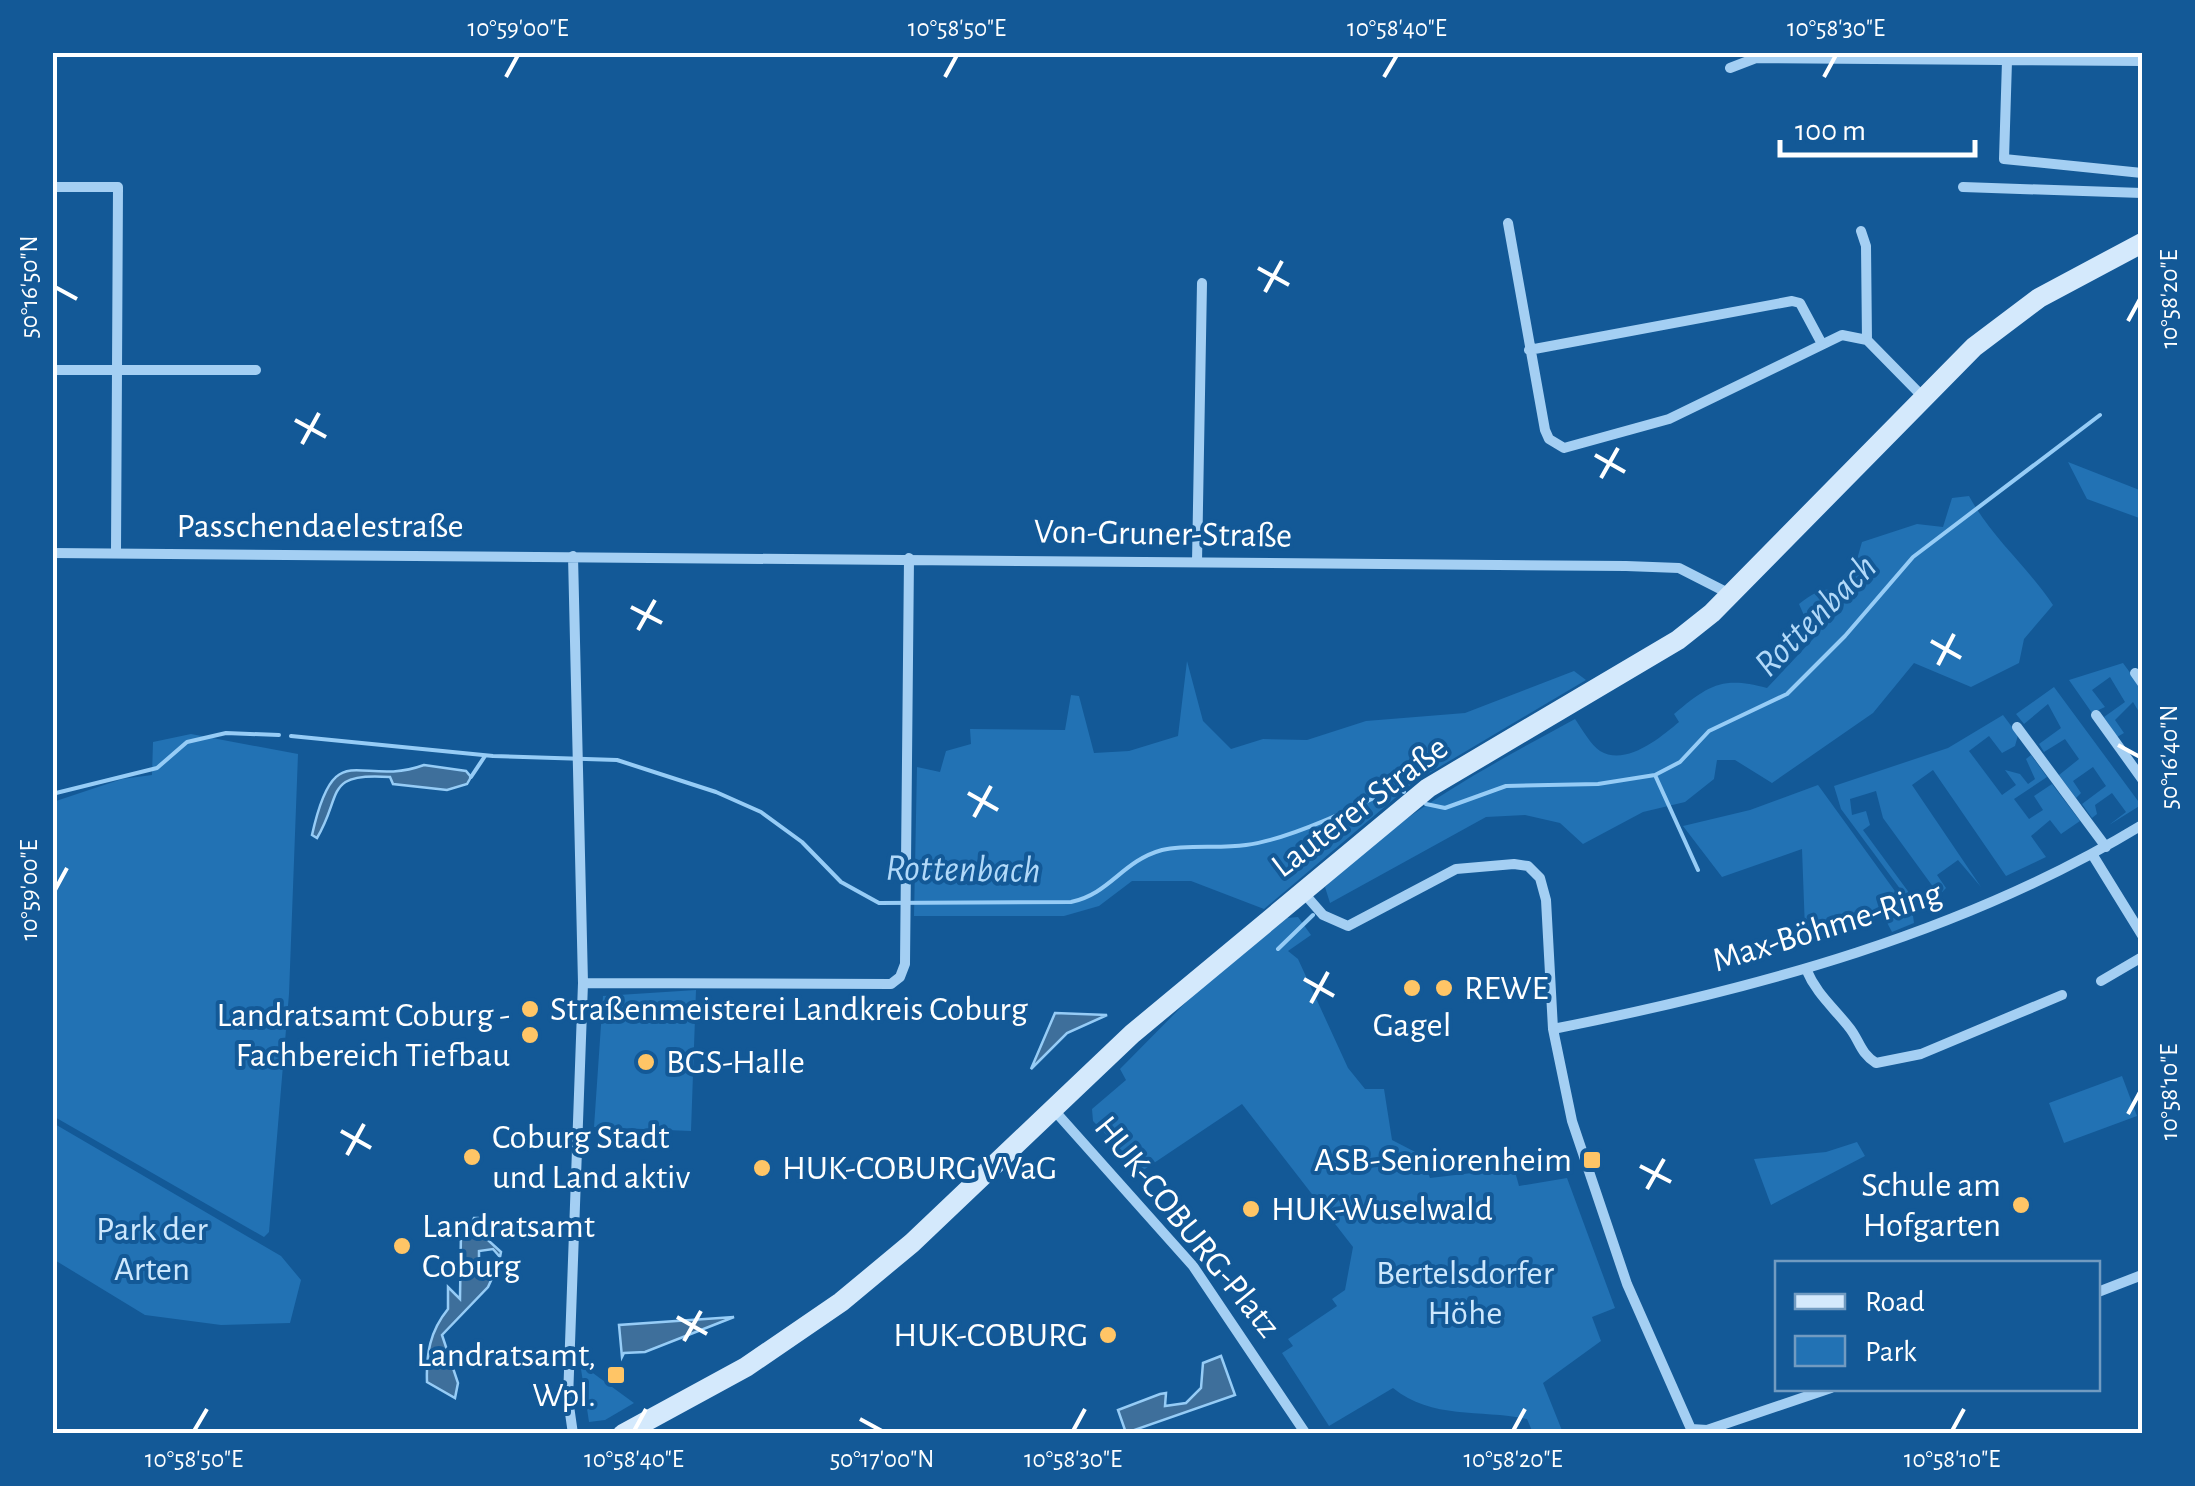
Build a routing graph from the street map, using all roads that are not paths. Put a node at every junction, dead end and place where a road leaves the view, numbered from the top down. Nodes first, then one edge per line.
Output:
1 (2007, 61) junction
2 (2142, 61) edge
3 (1730, 68) dead end
4 (2142, 173) edge
5 (52, 187) edge
6 (1963, 187) dead end
7 (2142, 193) edge
8 (1508, 223) dead end
9 (1860, 231) dead end
10 (2142, 243) edge
11 (1202, 284) dead end
12 (1867, 340) junction
13 (1822, 344) junction
14 (1528, 350) junction
15 (52, 370) edge
16 (116, 370) junction
17 (256, 370) dead end
18 (1923, 397) junction
19 (116, 552) junction
20 (52, 553) edge
21 (573, 556) junction
22 (588, 556) joint
23 (910, 558) junction
24 (1197, 562) junction
25 (1730, 594) junction
26 (2135, 673) dead end
27 (2142, 683) edge
28 (2096, 715) dead end
29 (2017, 727) dead end
30 (2142, 779) edge
31 (2142, 825) edge
32 (2106, 847) junction
33 (2092, 854) junction
34 (1301, 890) junction
35 (2142, 936) edge
36 (2142, 957) edge
37 (1806, 969) junction
38 (2100, 980) dead end
39 (583, 983) junction
40 (2062, 995) dead end
41 (1553, 1030) junction
42 (1053, 1109) junction
43 (2142, 1275) edge
44 (2100, 1291) edge
45 (1823, 1391) edge
46 (1689, 1431) edge
47 (574, 1434) edge
48 (622, 1434) edge
49 (1306, 1434) edge

1 - 2 street
1 - 3 street
1 - 4 street
5 - 16 street
6 - 7 street
8 - 14 street
9 - 12 street
10 - 18 street, Lauterer Straße
11 - 24 street
12 - 13 street
12 - 18 street
13 - 14 street
13 - 14 street
15 - 16 street
16 - 17 street
16 - 19 street
18 - 25 street, Lauterer Straße
19 - 20 street, Passchendaelestraße
19 - 21 street, Passchendaelestraße
21 - 22 street, Passchendaelestraße
21 - 39 street
22 - 23 street, Von-Gruner-Straße
23 - 24 street, Von-Gruner-Straße
23 - 39 street
24 - 25 street, Von-Gruner-Straße
25 - 34 street, Lauterer Straße
26 - 27 street
28 - 30 street
29 - 32 street
31 - 32 street, Max-Böhme-Ring
32 - 33 street, Max-Böhme-Ring
33 - 35 street
33 - 37 street, Max-Böhme-Ring
34 - 41 street
34 - 42 street, Lauterer Straße
36 - 38 street
37 - 40 street
37 - 41 street, Max-Böhme-Ring
39 - 47 street
41 - 46 street
42 - 48 street, Lauterer Straße
42 - 49 street, HUK-COBURG-Platz
43 - 44 street
45 - 46 street

